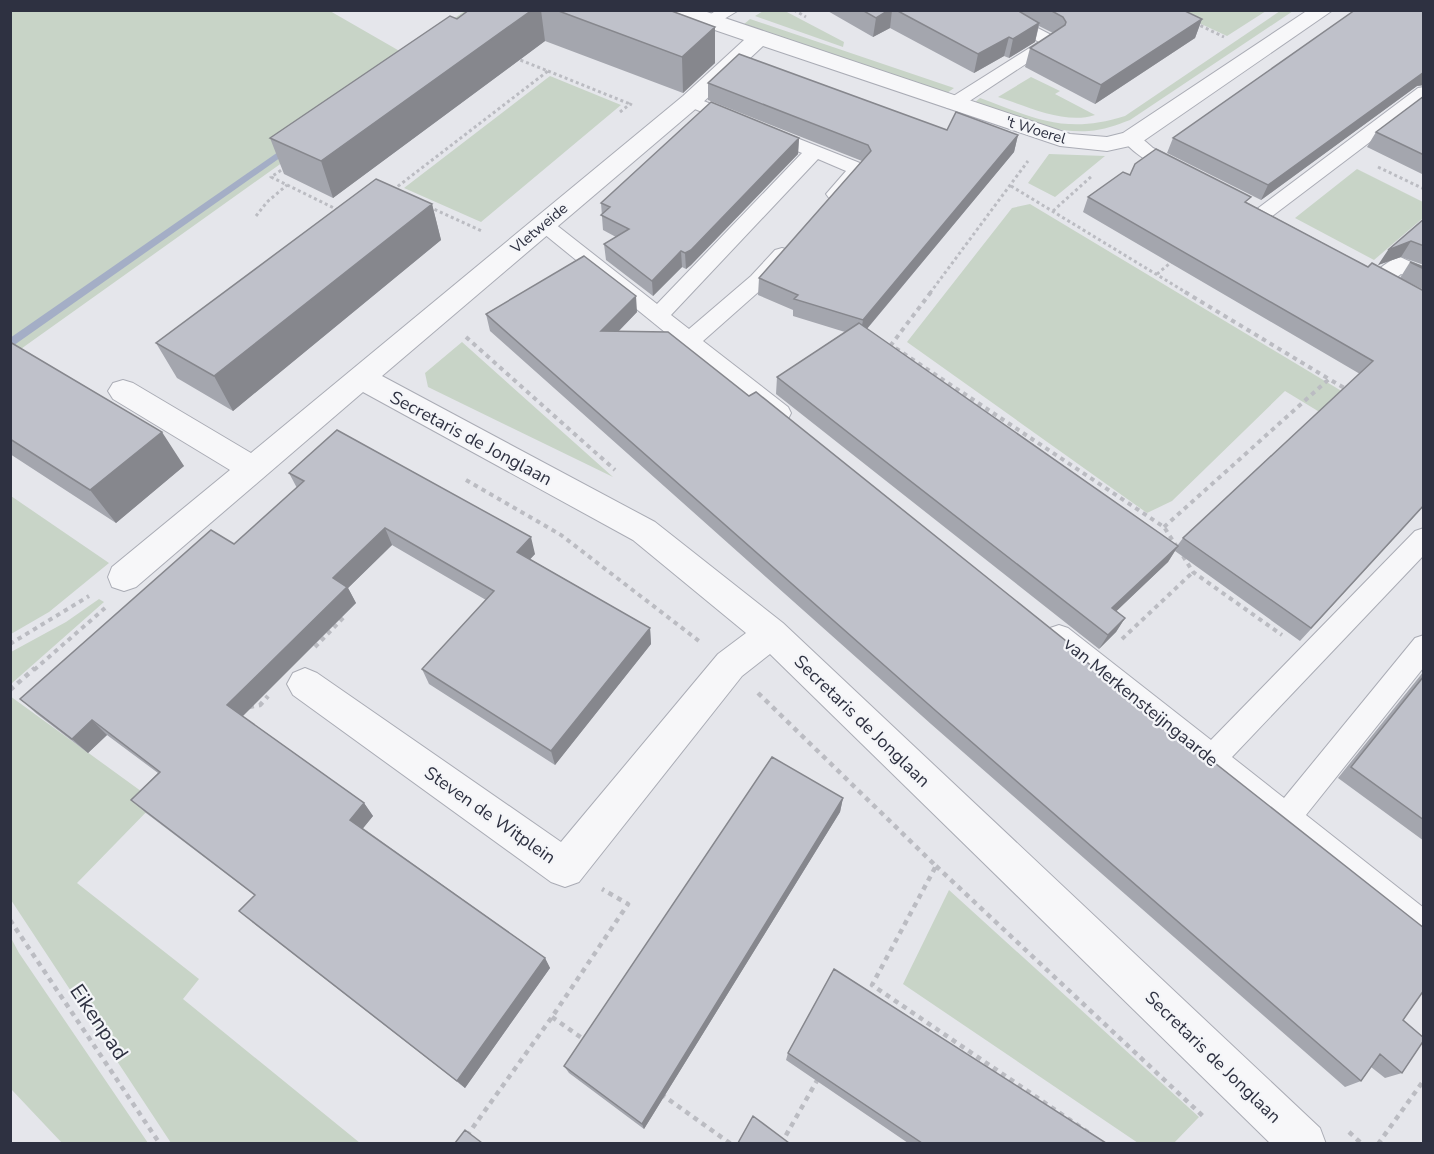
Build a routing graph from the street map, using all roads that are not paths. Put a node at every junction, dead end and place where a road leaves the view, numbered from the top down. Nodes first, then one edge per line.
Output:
1 (679, 10) edge
2 (731, 10) edge
3 (990, 10) edge
4 (1323, 10) edge
5 (708, 21) junction
6 (758, 39) junction
7 (1424, 92) edge
8 (691, 101) junction
9 (953, 104) junction
10 (1138, 146) junction
11 (815, 151) junction
12 (1196, 178) edge
13 (1246, 204) edge
14 (819, 212) edge
15 (1264, 213) junction
16 (1282, 224) edge
17 (543, 225) junction
18 (796, 238) edge
19 (1424, 277) edge
20 (1381, 279) edge
21 (659, 315) junction
22 (690, 340) junction
23 (361, 378) junction
24 (123, 391) dead end
25 (795, 425) edge
26 (253, 469) junction
27 (1424, 538) edge
28 (124, 577) road end
29 (1044, 624) edge
30 (771, 633) junction
31 (1424, 646) edge
32 (290, 686) road end
33 (1212, 759) junction
34 (1286, 818) junction
35 (1424, 928) edge
36 (1304, 1143) edge

1 - 5 street
2 - 5 lane
3 - 9 lane
4 - 10 street, 't Woerel
5 - 6 street
6 - 8 street, Vletweide
6 - 9 street, 't Woerel
7 - 15 lane
8 - 11 lane
8 - 17 street, Vletweide
9 - 10 street, 't Woerel
10 - 12 lane
11 - 14 lane
11 - 21 lane
13 - 15 lane
15 - 16 lane
17 - 21 lane
17 - 23 street, Vletweide
18 - 22 lane
19 - 20 lane
21 - 22 lane
22 - 25 lane
23 - 26 street, Vletweide
23 - 30 street, Secretaris de Jonglaan
24 - 26 street
26 - 28 street, Vletweide
27 - 33 lane
29 - 33 lane, van Merkensteijngaarde
30 - 32 street, Steven de Witplein
30 - 36 street, Secretaris de Jonglaan
31 - 34 lane
33 - 34 lane, van Merkensteijngaarde
34 - 35 lane, van Merkensteijngaarde

